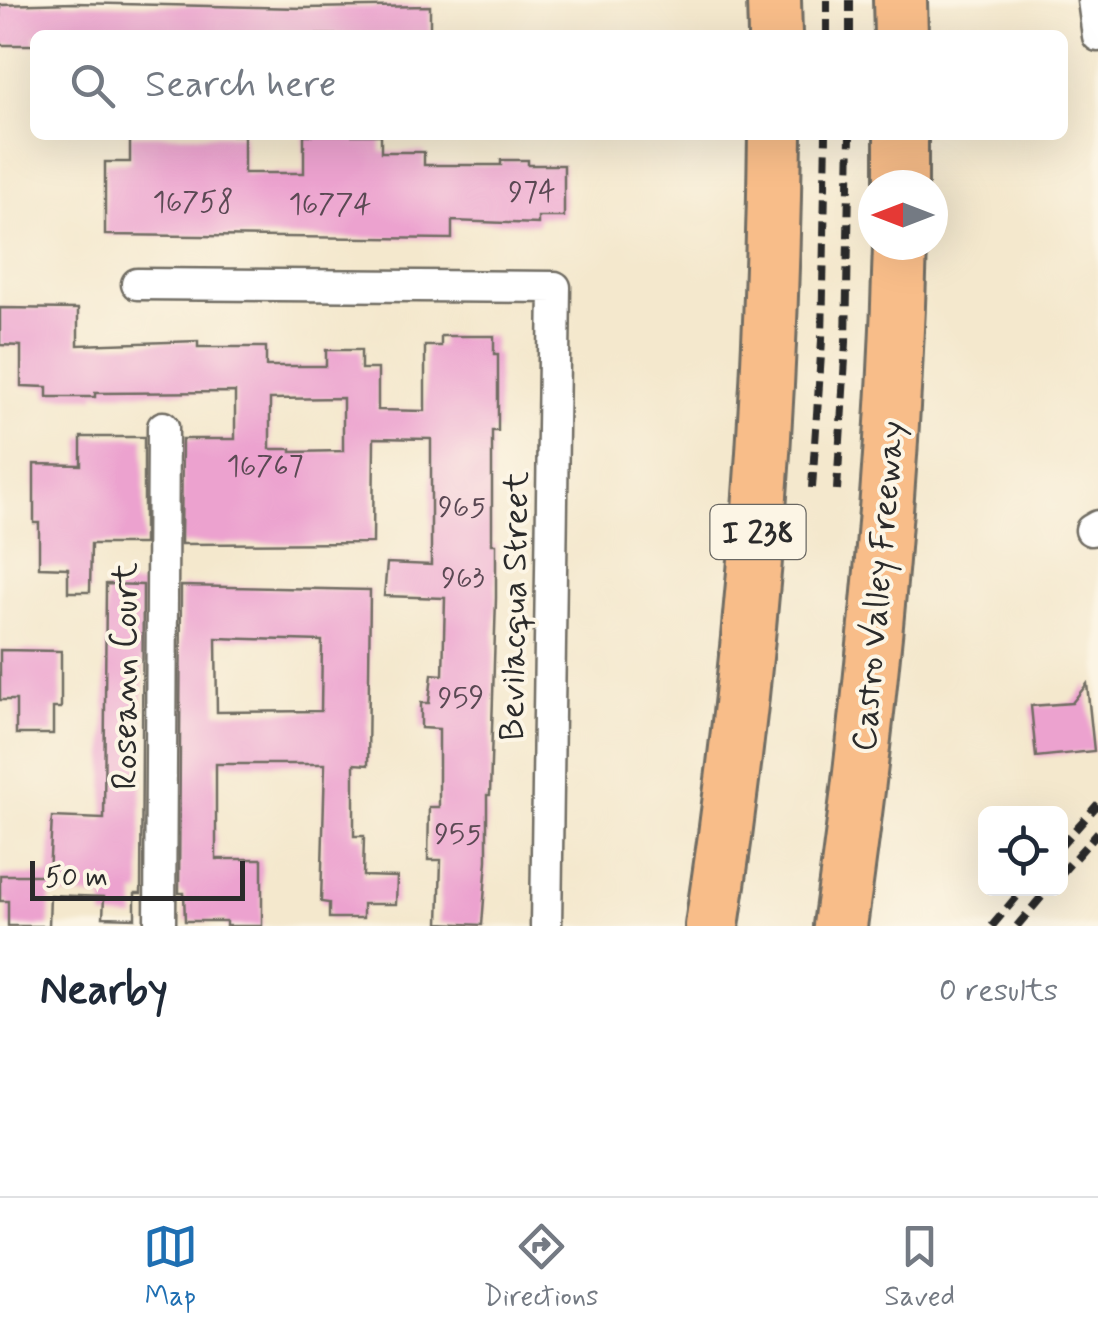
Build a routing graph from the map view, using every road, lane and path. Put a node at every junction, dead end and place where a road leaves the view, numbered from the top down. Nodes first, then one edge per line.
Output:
1 (774, 0) edge
2 (900, 0) edge
3 (1093, 0) edge
4 (775, 30) edge
5 (900, 30) edge
6 (1098, 36) edge
7 (775, 140) edge
8 (901, 140) edge
9 (901, 170) edge
10 (899, 260) edge
11 (137, 284) dead end
12 (162, 427) dead end
13 (160, 926) edge
14 (546, 926) edge
15 (712, 926) edge
16 (840, 926) edge

1 - 4 highway
2 - 5 highway
3 - 6 street
7 - 15 highway, I 238
8 - 9 highway
10 - 16 highway, Castro Valley Freeway
11 - 14 street, Bevilacqua Street
12 - 13 street, Roseann Court

